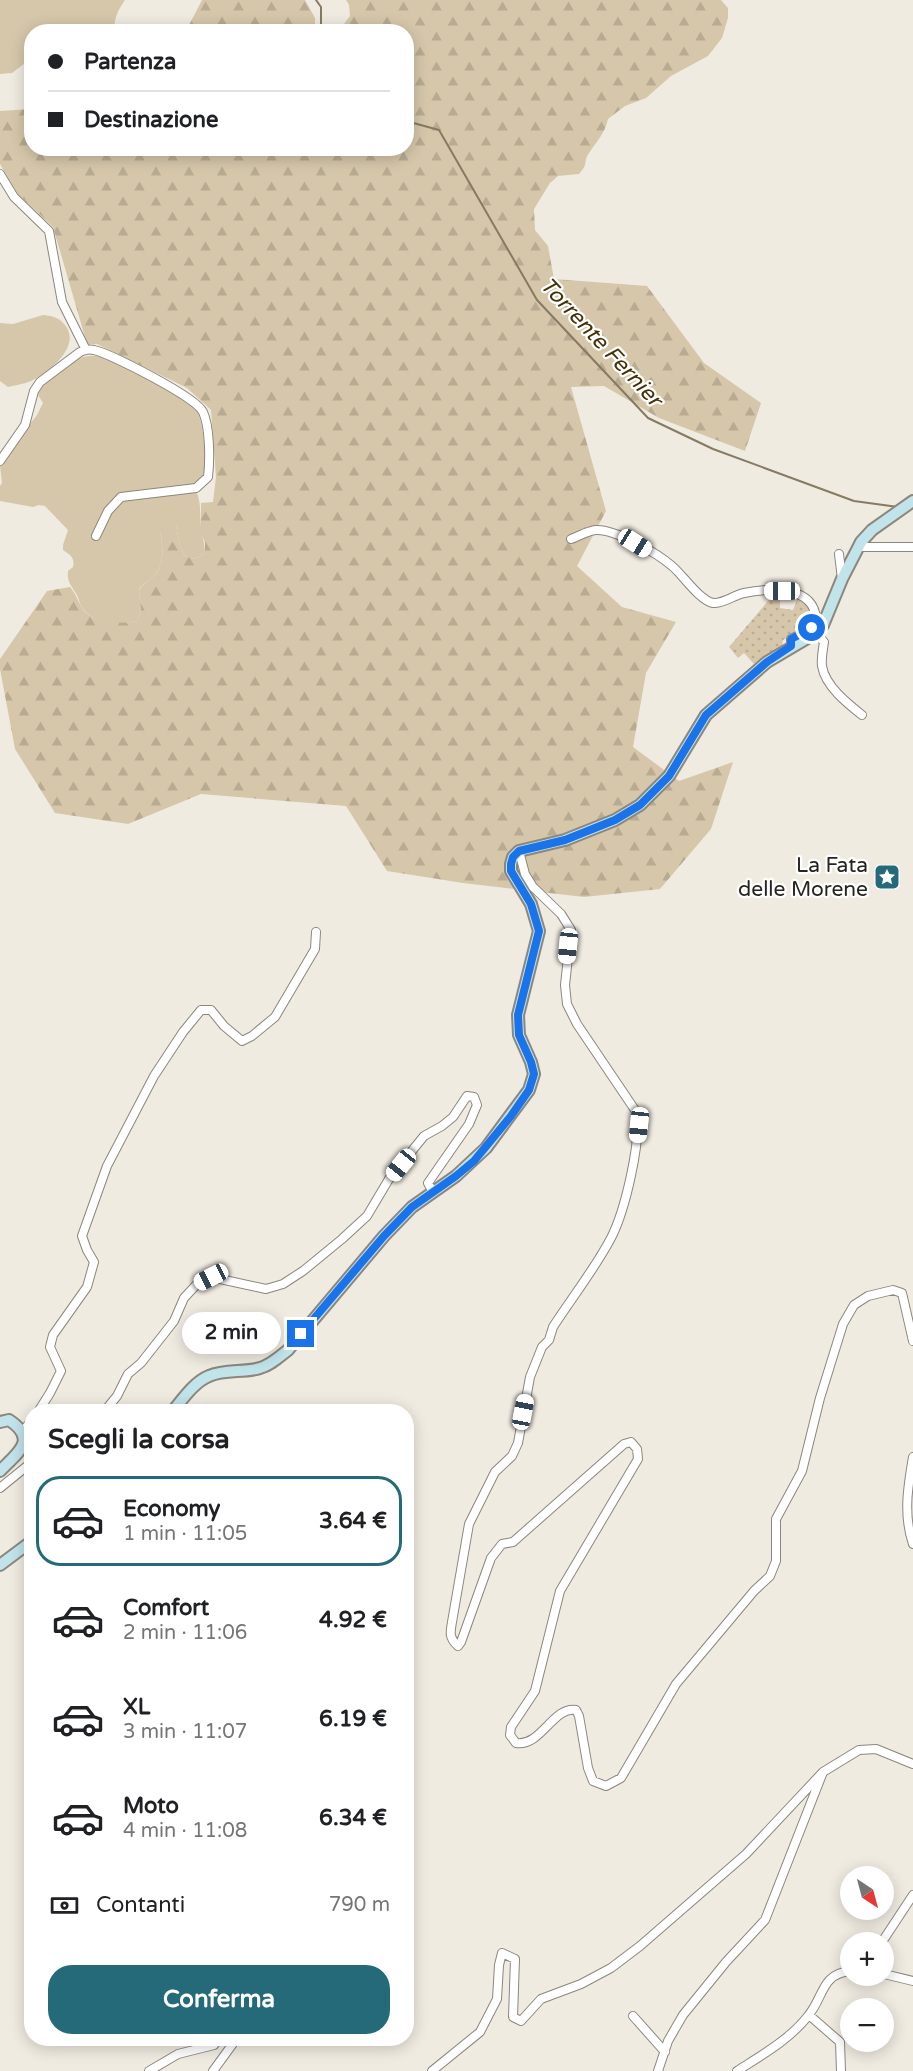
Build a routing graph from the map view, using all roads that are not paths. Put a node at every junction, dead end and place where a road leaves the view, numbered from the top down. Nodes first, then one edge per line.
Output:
1 (0, 174) edge
2 (86, 350) junction
3 (0, 461) edge
4 (913, 501) edge
5 (96, 536) dead end
6 (571, 539) dead end
7 (858, 547) junction
8 (913, 547) edge
9 (838, 554) dead end
10 (842, 579) junction
11 (816, 633) junction
12 (791, 646) junction
13 (862, 715) dead end
14 (519, 851) junction
15 (316, 932) dead end
16 (433, 1192) junction
17 (913, 1341) edge
18 (43, 1404) edge
19 (110, 1404) edge
20 (179, 1404) edge
21 (0, 1422) edge
22 (22, 1431) joint
23 (24, 1438) edge
24 (24, 1444) edge
25 (913, 1457) edge
26 (24, 1468) edge
27 (0, 1471) edge
28 (0, 1488) edge
29 (913, 1544) edge
30 (24, 1547) edge
31 (0, 1565) edge
32 (913, 1764) edge
33 (823, 1772) junction
34 (913, 1895) edge
35 (889, 1932) edge
36 (840, 1972) edge
37 (894, 1976) edge
38 (913, 1981) edge
39 (809, 2015) junction
40 (633, 2016) dead end
41 (210, 2046) edge
42 (231, 2046) edge
43 (665, 2052) junction
44 (149, 2071) edge
45 (213, 2071) edge
46 (432, 2071) edge
47 (658, 2071) edge
48 (737, 2071) edge
49 (841, 2071) edge

1 - 2 street
2 - 3 street
2 - 5 street
4 - 7 street
6 - 12 street
7 - 8 street
7 - 10 street
9 - 10 street
10 - 11 street
11 - 12 street
11 - 13 street
12 - 14 street
14 - 16 street
14 - 17 street
15 - 18 street
16 - 19 street
16 - 20 street
21 - 22 street
22 - 23 street
24 - 27 street
25 - 29 street
26 - 28 street
30 - 31 street
32 - 33 street
33 - 43 street
33 - 46 street
34 - 35 street
36 - 39 street
37 - 38 street
39 - 48 street
39 - 49 street
40 - 43 street
41 - 44 street
42 - 45 street
43 - 47 street

